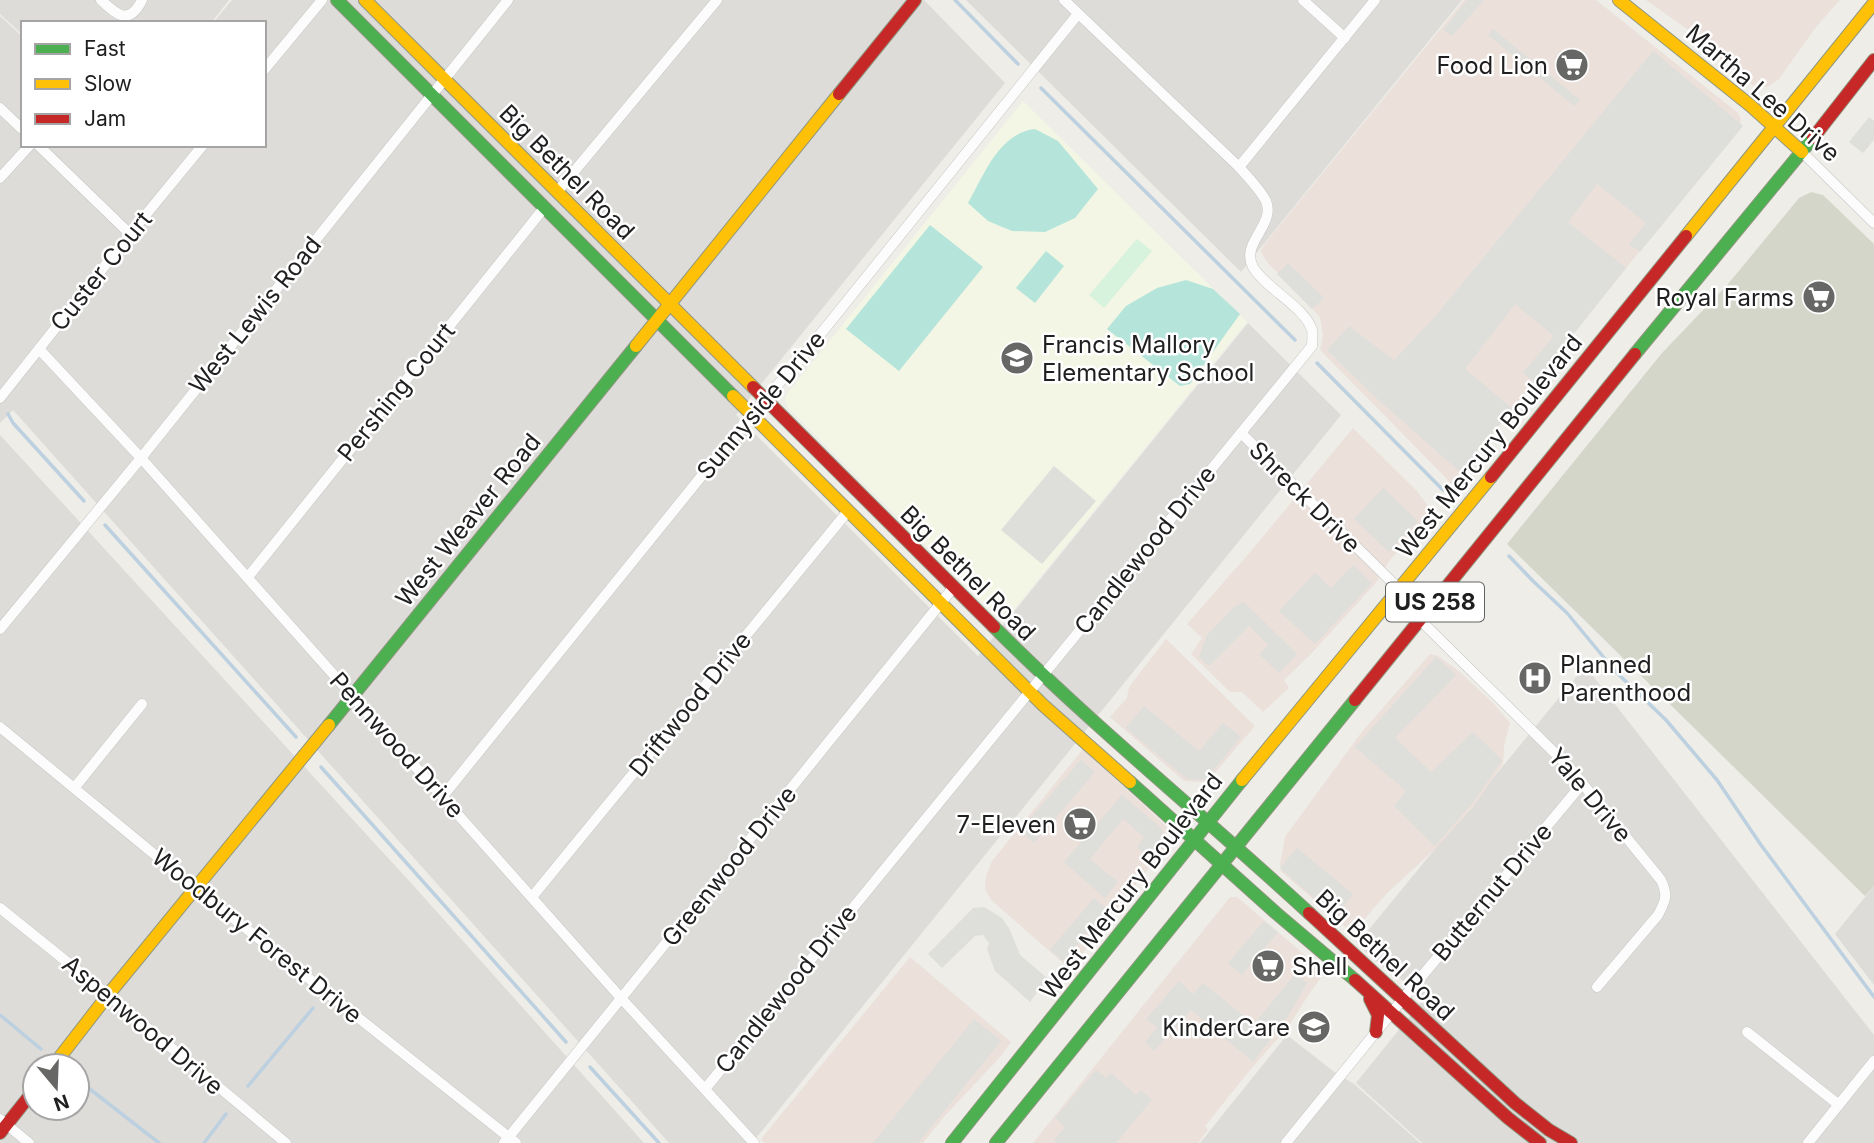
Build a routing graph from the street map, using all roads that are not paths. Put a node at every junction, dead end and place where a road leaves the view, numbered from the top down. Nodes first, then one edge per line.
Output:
1 (101, 0) edge
2 (142, 0) edge
3 (322, 0) edge
4 (337, 0) edge
5 (365, 0) edge
6 (508, 0) edge
7 (717, 0) edge
8 (915, 0) edge
9 (1064, 0) edge
10 (1304, 0) edge
11 (1375, 0) edge
12 (1619, 0) edge
13 (1874, 3) edge
14 (1078, 14) junction
15 (1345, 38) junction
16 (1874, 61) edge
17 (266, 68) edge
18 (444, 79) junction
19 (431, 94) junction
20 (0, 108) edge
21 (1774, 127) junction
22 (21, 128) edge
23 (28, 147) edge
24 (40, 147) edge
25 (201, 147) edge
26 (1802, 152) junction
27 (1239, 167) junction
28 (0, 178) edge
29 (557, 192) junction
30 (544, 208) junction
31 (1874, 223) edge
32 (130, 234) junction
33 (669, 304) junction
34 (656, 319) junction
35 (39, 349) junction
36 (0, 398) edge
37 (765, 399) junction
38 (751, 415) junction
39 (1241, 433) junction
40 (141, 458) junction
41 (848, 511) junction
42 (248, 577) junction
43 (953, 588) junction
44 (1399, 590) junction
45 (941, 604) junction
46 (1420, 620) junction
47 (0, 629) edge
48 (1042, 675) junction
49 (1029, 691) junction
50 (353, 696) junction
51 (142, 704) dead end
52 (0, 727) edge
53 (1582, 784) junction
54 (75, 787) junction
55 (443, 796) junction
56 (1208, 822) junction
57 (1194, 839) junction
58 (1236, 846) junction
59 (1222, 864) junction
60 (195, 888) junction
61 (532, 897) junction
62 (0, 908) edge
63 (1362, 987) junction
64 (1597, 987) dead end
65 (108, 995) junction
66 (621, 998) junction
67 (1402, 1000) junction
68 (1392, 1013) junction
69 (1376, 1032) junction
70 (1747, 1032) dead end
71 (64, 1052) edge
72 (1874, 1061) edge
73 (705, 1088) junction
74 (21, 1105) edge
75 (1839, 1105) junction
76 (2, 1126) edge
77 (509, 1141) edge
78 (29, 1143) edge
79 (286, 1143) edge
80 (754, 1143) edge
81 (952, 1143) edge
82 (996, 1143) edge
83 (1286, 1143) edge
84 (1539, 1143) edge
85 (1571, 1143) edge
86 (1808, 1143) edge

1 - 2 street
3 - 17 street
4 - 19 main road, Big Bethel Road
5 - 18 main road, Big Bethel Road
6 - 18 street, West Lewis Road
7 - 29 street
8 - 33 main road, West Weaver Road
9 - 14 street, Candlewood Drive
10 - 15 street
11 - 15 street
12 - 21 main road, Martha Lee Drive
13 - 21 main road, West Mercury Boulevard / US 258
14 - 27 street, Candlewood Drive
14 - 37 street, Sunnyside Drive
15 - 27 street
16 - 26 main road, US 258
18 - 19 street, West Lewis Road
18 - 29 main road, Big Bethel Road
19 - 30 main road, Big Bethel Road
19 - 40 street, West Lewis Road
20 - 22 street
21 - 26 main road, Martha Lee Drive
21 - 44 main road, West Mercury Boulevard / US 258
23 - 28 street
24 - 32 street
25 - 32 street, Custer Court
26 - 31 street, Martha Lee Drive
26 - 46 main road, US 258
27 - 39 street, Candlewood Drive
29 - 33 main road, Big Bethel Road
30 - 34 main road, Big Bethel Road
30 - 42 street, Pershing Court
32 - 35 street, Custer Court
33 - 34 main road, West Weaver Road
33 - 37 main road, Big Bethel Road
34 - 38 main road, Big Bethel Road
34 - 50 main road, West Weaver Road
35 - 36 street, Custer Court
35 - 40 street, Pennwood Drive
37 - 38 street, Sunnyside Drive
37 - 43 main road, Big Bethel Road
38 - 41 main road, Big Bethel Road
38 - 55 street, Sunnyside Drive
39 - 44 street, Shreck Drive
39 - 48 street, Candlewood Drive
40 - 42 street, Pennwood Drive
40 - 47 street, West Lewis Road
41 - 45 main road, Big Bethel Road
41 - 61 street, Driftwood Drive
42 - 50 street, Pennwood Drive
43 - 45 street, Greenwood Drive
43 - 48 main road, Big Bethel Road
44 - 56 main road, West Mercury Boulevard / US 258
45 - 49 main road, Big Bethel Road
45 - 66 street, Greenwood Drive
46 - 53 street, Yale Drive
46 - 58 main road, US 258
48 - 49 street, Candlewood Drive
48 - 56 main road, Big Bethel Road
49 - 57 main road, Big Bethel Road
49 - 73 street, Candlewood Drive
50 - 55 street, Pennwood Drive
50 - 60 main road, West Weaver Road
51 - 54 street
52 - 54 street, Woodbury Forest Drive
53 - 64 street, Yale Drive
53 - 67 street, Butternut Drive
54 - 60 street, Woodbury Forest Drive
55 - 61 street, Pennwood Drive
56 - 57 main road, West Mercury Boulevard / US 258
56 - 58 main road, Big Bethel Road
57 - 59 main road, Big Bethel Road
57 - 81 main road, West Mercury Boulevard / US 258
58 - 59 main road, US 258
58 - 67 main road, Big Bethel Road
59 - 63 main road, Big Bethel Road
59 - 82 main road, US 258
60 - 65 main road, West Weaver Road
60 - 77 street, Woodbury Forest Drive
61 - 66 street, Pennwood Drive
62 - 65 street, Aspenwood Drive
63 - 68 main road, Big Bethel Road
63 - 69 main road
65 - 71 main road, West Weaver Road
65 - 79 street, Aspenwood Drive
66 - 73 street, Pennwood Drive
66 - 77 street, Greenwood Drive
67 - 68 street, Butternut Drive
67 - 85 main road, Big Bethel Road
68 - 69 street, Butternut Drive
68 - 84 main road, Big Bethel Road
69 - 83 street, Butternut Drive
70 - 75 street
72 - 75 street
73 - 80 street, Pennwood Drive
74 - 76 main road
75 - 86 street
76 - 78 street

